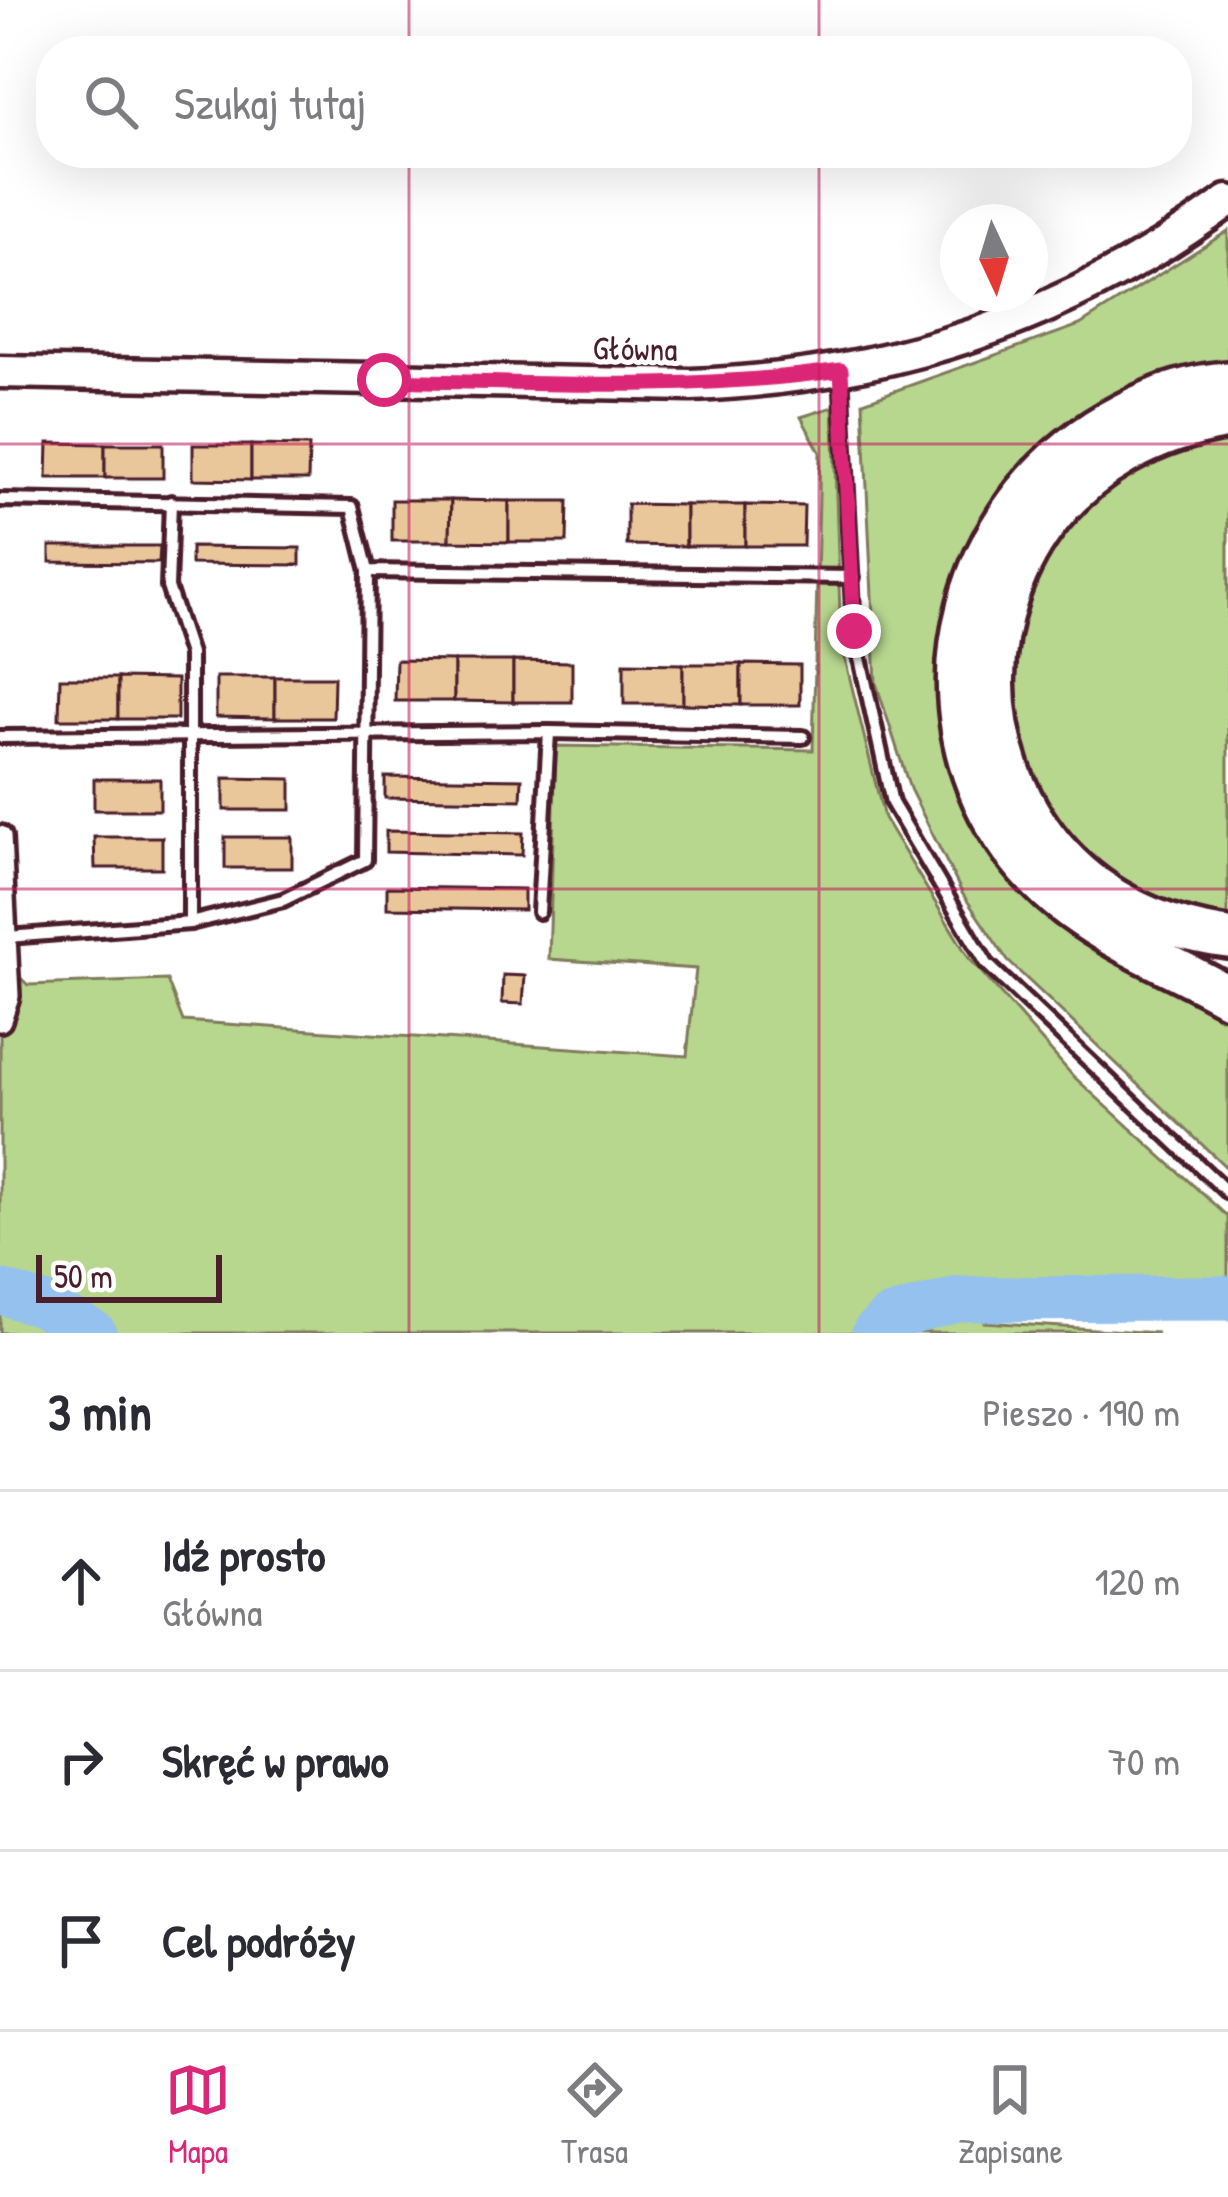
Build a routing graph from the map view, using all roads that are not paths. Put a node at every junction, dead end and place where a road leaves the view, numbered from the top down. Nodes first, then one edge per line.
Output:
1 (1228, 201) edge
2 (841, 370) junction
3 (0, 373) edge
4 (1228, 382) edge
5 (1228, 419) edge
6 (0, 500) edge
7 (171, 502) junction
8 (368, 571) junction
9 (853, 577) junction
10 (365, 732) junction
11 (550, 732) junction
12 (188, 735) junction
13 (0, 737) edge
14 (803, 737) dead end
15 (0, 837) edge
16 (539, 912) dead end
17 (190, 923) junction
18 (8, 937) junction
19 (1228, 938) edge
20 (1228, 996) edge
21 (0, 1020) edge
22 (1228, 1193) edge

1 - 2 main road, Główna
2 - 3 main road, Główna
2 - 9 lane
4 - 20 highway
5 - 19 highway
6 - 7 lane
7 - 8 lane
7 - 12 lane
8 - 9 lane
8 - 10 lane
9 - 22 lane
10 - 11 lane
10 - 12 lane
10 - 17 lane
11 - 14 lane
11 - 16 lane
12 - 13 lane
12 - 17 lane
15 - 18 street
17 - 18 lane
18 - 21 street

